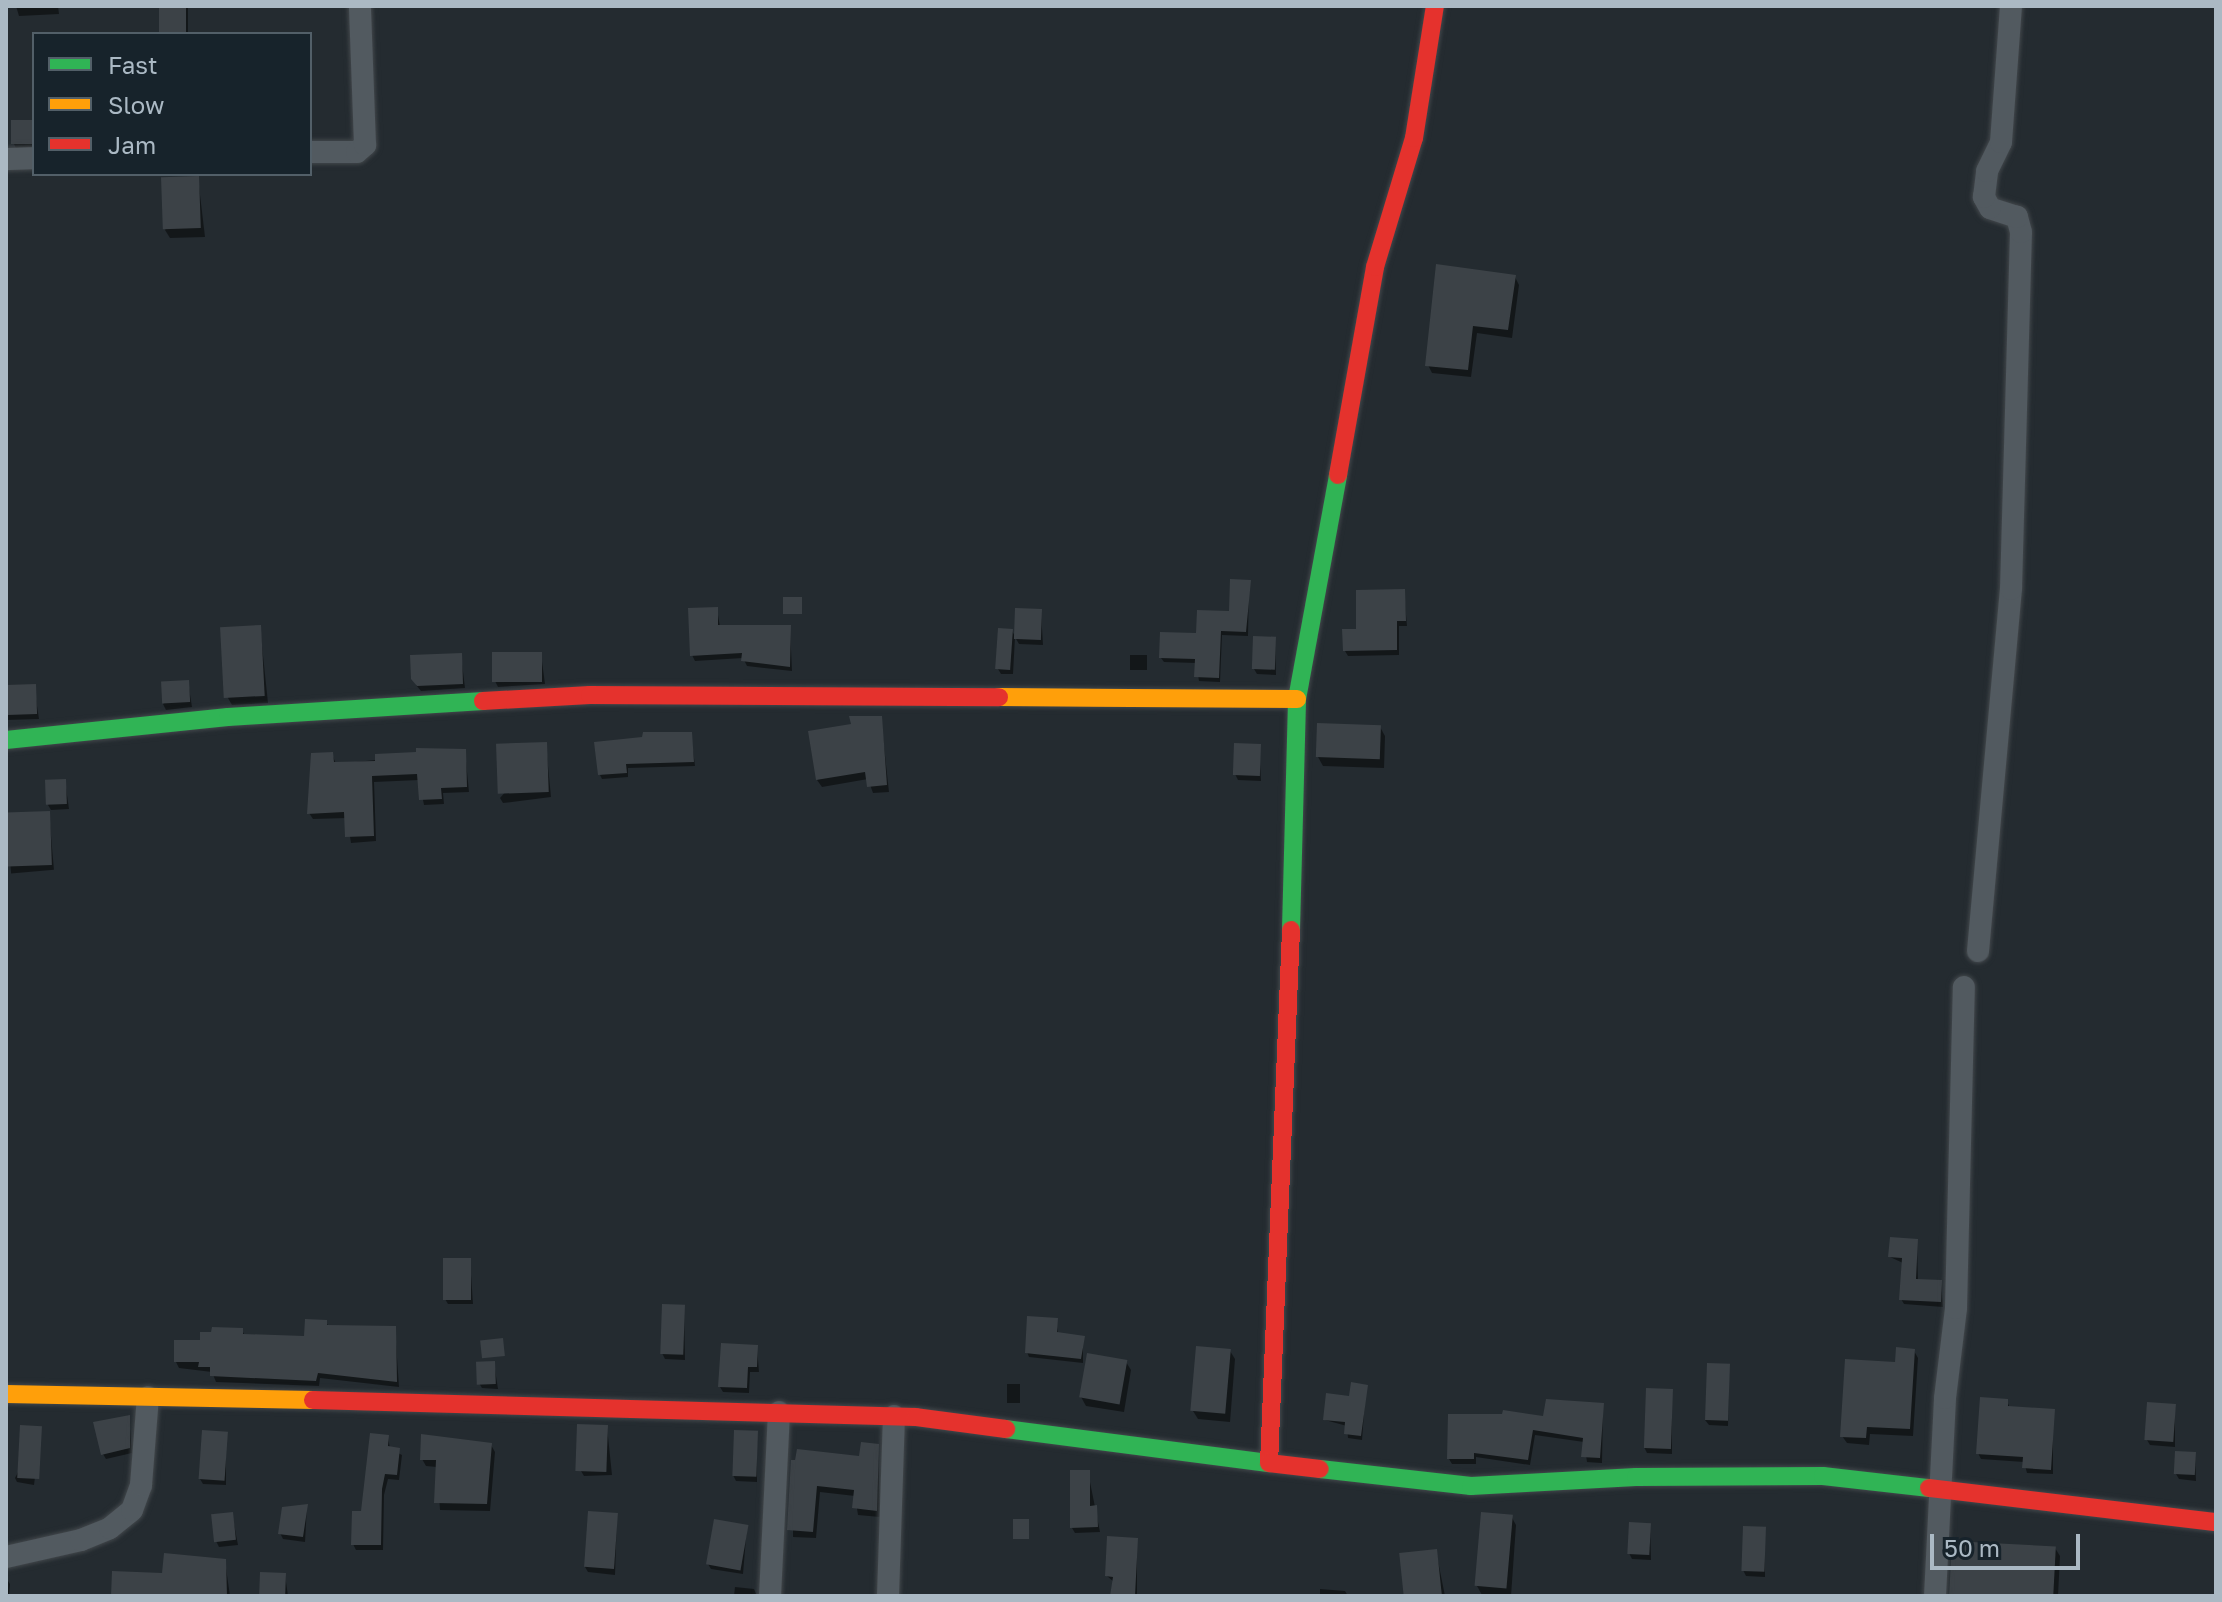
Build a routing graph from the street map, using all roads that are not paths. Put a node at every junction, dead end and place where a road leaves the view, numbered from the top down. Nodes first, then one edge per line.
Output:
1 (360, 6) edge
2 (1435, 6) edge
3 (2011, 6) edge
4 (312, 152) edge
5 (32, 158) edge
6 (6, 159) edge
7 (1297, 699) junction
8 (6, 740) edge
9 (1978, 951) dead end
10 (1964, 987) dead end
11 (6, 1394) edge
12 (148, 1397) junction
13 (779, 1412) junction
14 (894, 1416) junction
15 (1269, 1463) junction
16 (1941, 1491) junction
17 (2216, 1522) edge
18 (6, 1557) edge
19 (770, 1596) edge
20 (888, 1596) edge
21 (1935, 1596) edge

1 - 4 street
2 - 7 street
3 - 9 street
5 - 6 street
7 - 8 street
7 - 15 street
10 - 16 street
11 - 12 street
12 - 13 street
12 - 18 street
13 - 14 street
13 - 19 street
14 - 15 street
14 - 20 street
15 - 16 street
16 - 17 street
16 - 21 street

